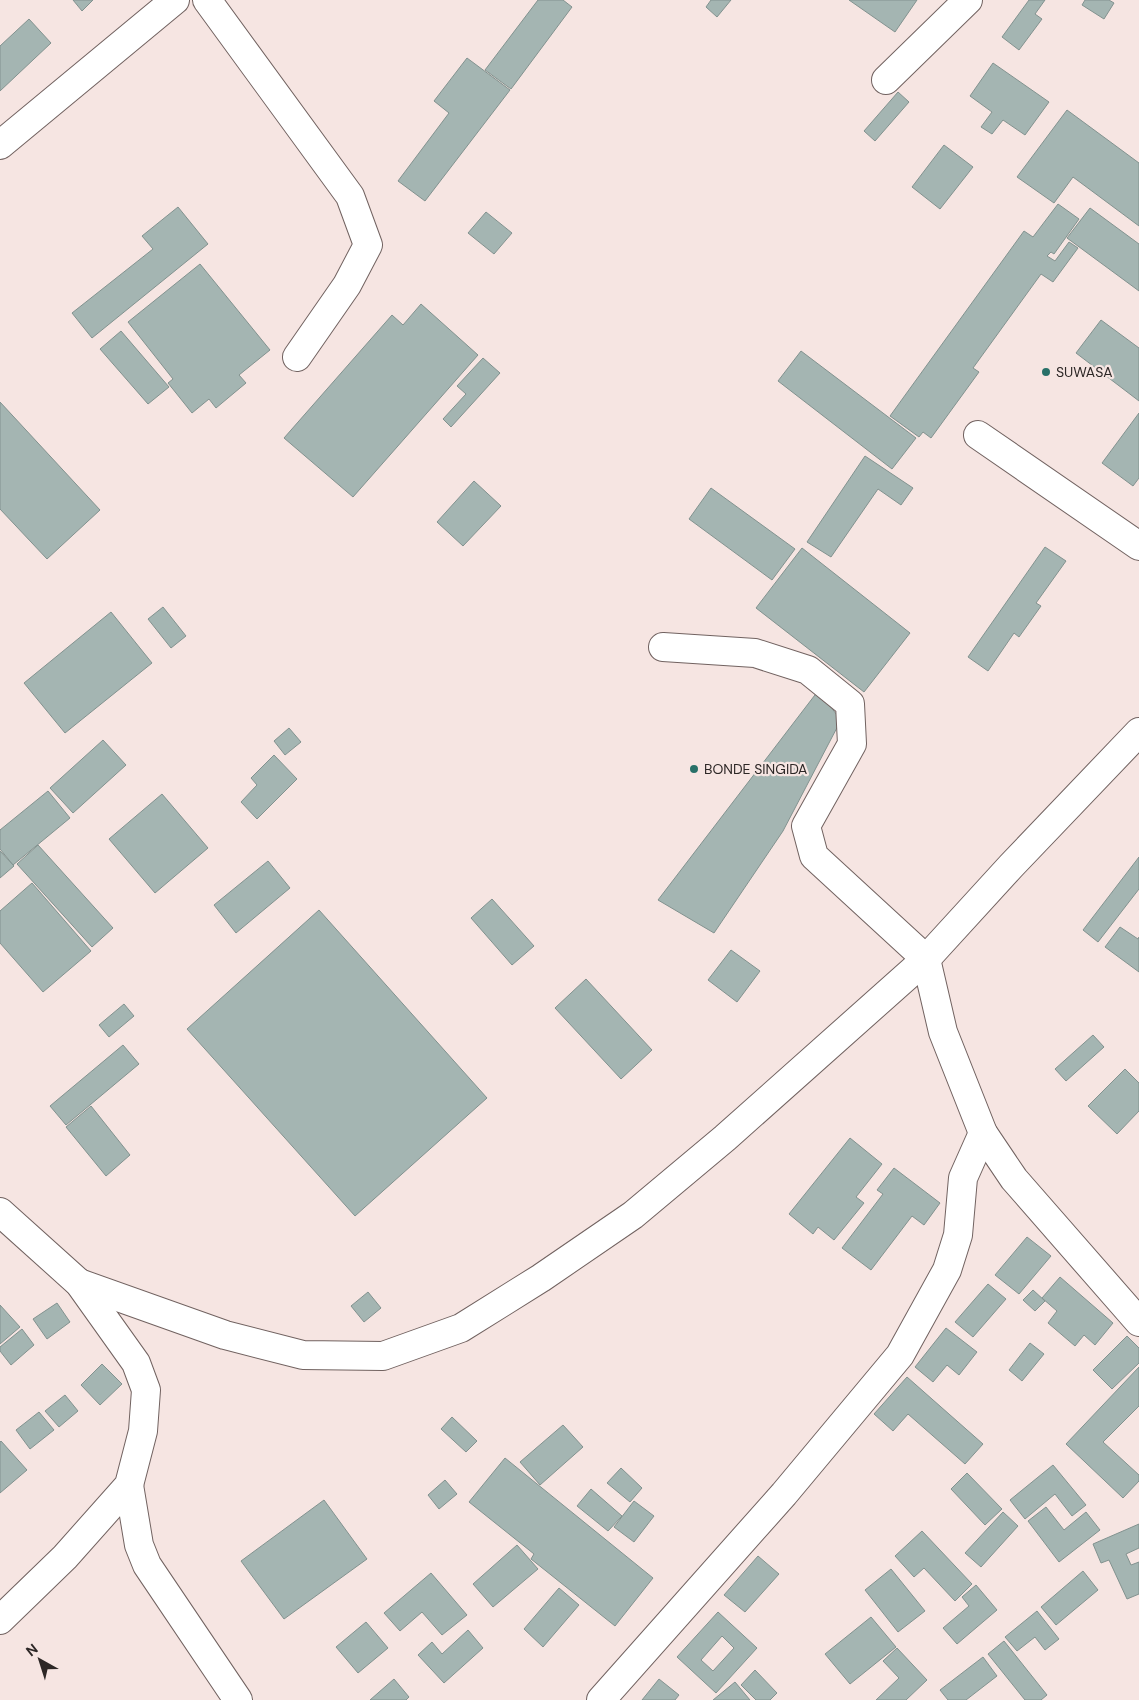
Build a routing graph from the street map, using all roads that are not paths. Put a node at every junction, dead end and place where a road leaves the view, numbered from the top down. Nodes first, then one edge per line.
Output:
1 (175, 0) edge
2 (207, 0) edge
3 (968, 0) edge
4 (886, 80) dead end
5 (0, 145) edge
6 (297, 357) dead end
7 (978, 435) dead end
8 (1139, 546) edge
9 (662, 647) dead end
10 (1139, 732) edge
11 (926, 960) junction
12 (983, 1133) junction
13 (0, 1212) edge
14 (79, 1283) junction
15 (1139, 1322) edge
16 (129, 1485) junction
17 (0, 1620) edge
18 (238, 1700) edge
19 (601, 1700) edge

1 - 5 street
2 - 6 street
3 - 4 street
7 - 8 street
9 - 11 street
10 - 11 street
11 - 12 street
11 - 14 street
12 - 15 street
12 - 19 street
13 - 14 street
14 - 16 street
16 - 17 street
16 - 18 street

